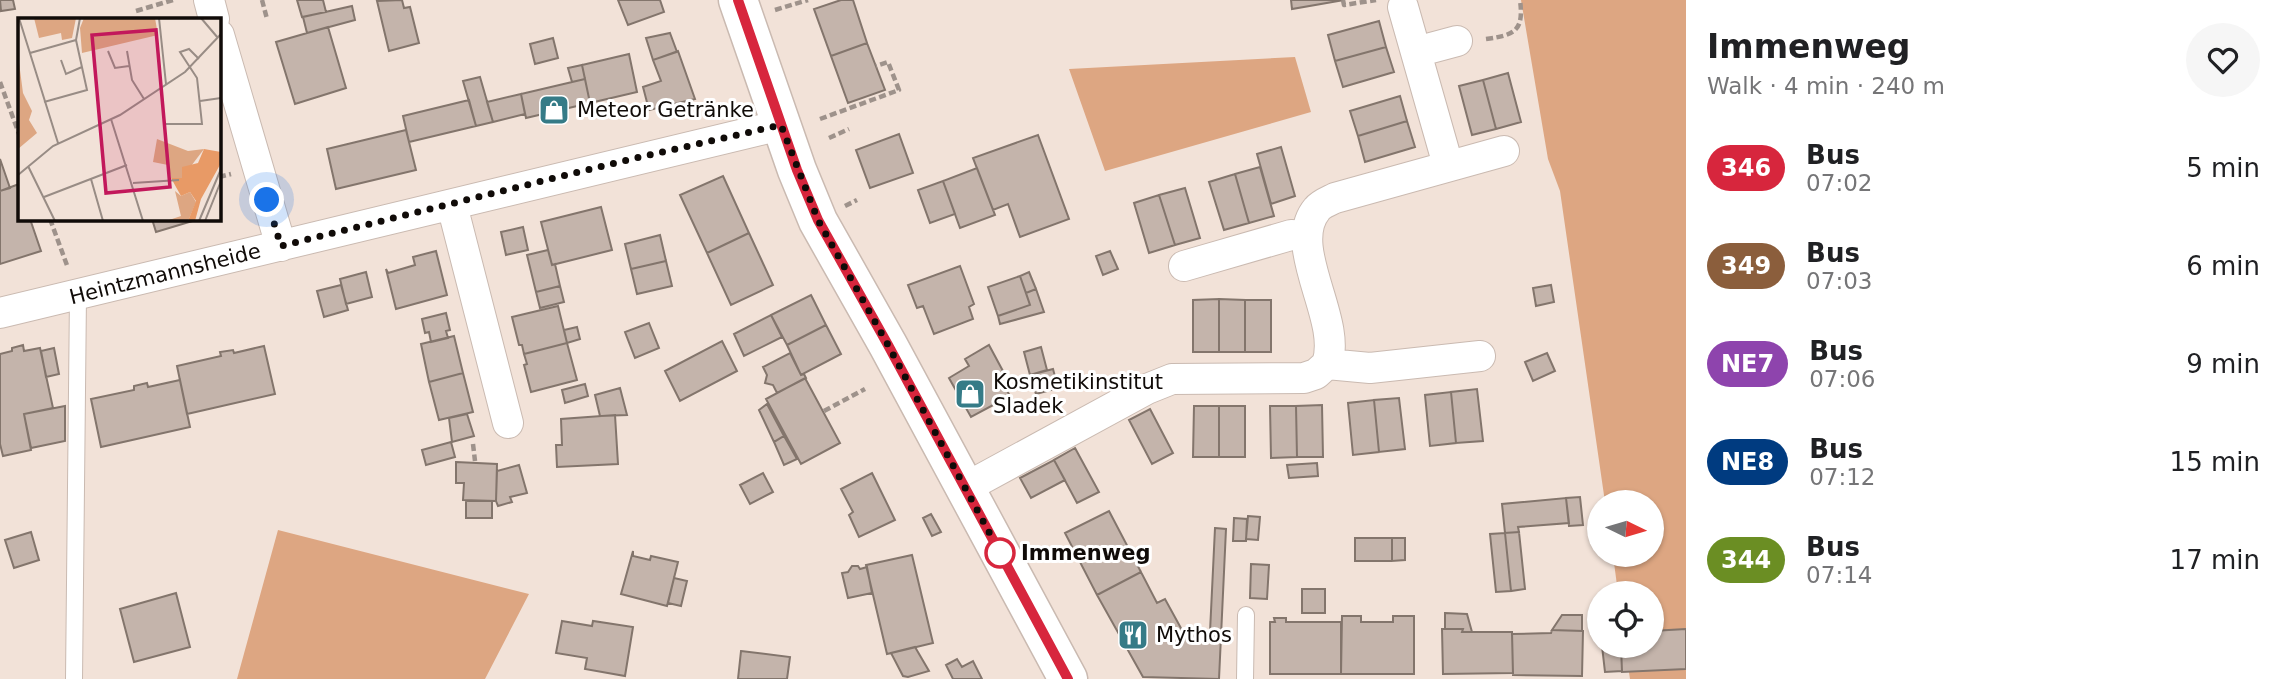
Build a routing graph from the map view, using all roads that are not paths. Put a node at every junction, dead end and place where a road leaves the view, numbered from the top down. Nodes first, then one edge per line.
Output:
1 (209, 0) edge
2 (738, 0) edge
3 (1390, 4) edge
4 (214, 18) edge
5 (220, 38) edge
6 (1457, 41) road end
7 (1416, 52) junction
8 (781, 125) junction
9 (1504, 150) dead end
10 (1448, 165) junction
11 (452, 205) junction
12 (1307, 236) junction
13 (281, 246) junction
14 (1184, 266) dead end
15 (78, 295) junction
16 (0, 313) edge
17 (1480, 356) dead end
18 (1327, 364) junction
19 (508, 422) dead end
20 (965, 488) junction
21 (1246, 615) dead end
22 (74, 679) edge
23 (1068, 679) edge
24 (1245, 679) edge

1 - 4 street
2 - 8 main road
3 - 7 street
5 - 13 street
6 - 7 street
7 - 10 street
8 - 11 street, Heintzmannsheide
8 - 20 main road
9 - 10 street
10 - 12 street
11 - 13 street, Heintzmannsheide
11 - 19 street
12 - 14 street
12 - 18 street
13 - 15 street, Heintzmannsheide
15 - 16 street, Heintzmannsheide
15 - 22 lane
17 - 18 street
18 - 20 street
20 - 23 main road
21 - 24 lane

